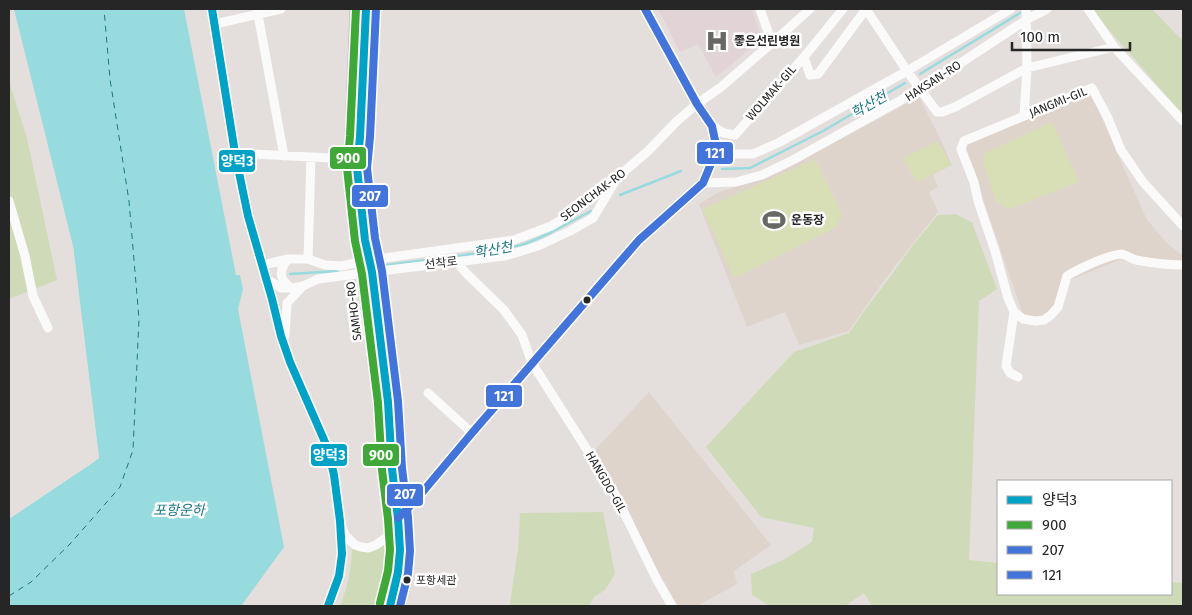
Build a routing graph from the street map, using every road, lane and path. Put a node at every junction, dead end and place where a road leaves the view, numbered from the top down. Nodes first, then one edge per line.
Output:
1 (212, 9) edge
2 (280, 9) edge
3 (355, 9) edge
4 (366, 9) edge
5 (645, 9) edge
6 (760, 9) edge
7 (810, 9) edge
8 (843, 9) edge
9 (866, 9) edge
10 (1010, 9) edge
11 (1026, 9) edge
12 (1046, 9) edge
13 (1088, 9) edge
14 (257, 11) edge
15 (1026, 20) junction
16 (215, 24) junction
17 (772, 43) junction
18 (1114, 47) junction
19 (804, 57) junction
20 (1026, 68) junction
21 (907, 70) junction
22 (921, 90) junction
23 (697, 104) junction
24 (1024, 116) junction
25 (1183, 121) edge
26 (712, 126) junction
27 (235, 153) junction
28 (715, 154) junction
29 (284, 156) junction
30 (311, 157) junction
31 (348, 159) junction
32 (619, 176) junction
33 (703, 183) junction
34 (9, 201) edge
35 (1183, 226) edge
36 (288, 259) junction
37 (308, 259) junction
38 (457, 262) junction
39 (262, 265) junction
40 (1183, 265) edge
41 (367, 267) junction
42 (266, 278) junction
43 (303, 286) junction
44 (292, 288) junction
45 (1014, 312) junction
46 (48, 328) dead end
47 (285, 347) junction
48 (532, 363) junction
49 (1018, 377) dead end
50 (428, 393) dead end
51 (472, 433) junction
52 (398, 518) junction
53 (340, 520) junction
54 (391, 604) edge
55 (328, 606) edge
56 (672, 606) edge

1 - 16 street
2 - 14 street
3 - 31 main road, SAMHO-RO
4 - 41 main road, SAMHO-RO
5 - 23 street
6 - 17 street
7 - 17 street, SEONCHAK-RO
8 - 19 street, WOLMAK-GIL
9 - 19 street
9 - 21 street
10 - 21 street, HAKSAN-RO
11 - 15 street, JANGMI-GIL
12 - 15 street, HAKSAN-RO
13 - 18 street
14 - 16 street
14 - 29 street
15 - 20 street, JANGMI-GIL
15 - 22 street, HAKSAN-RO
16 - 27 street
17 - 23 street, SEONCHAK-RO
18 - 20 street
18 - 25 street
19 - 26 street, WOLMAK-GIL
20 - 22 street
20 - 24 street, JANGMI-GIL
21 - 22 street
21 - 28 street, HAKSAN-RO
22 - 33 street, HAKSAN-RO
23 - 26 street
23 - 32 street, SEONCHAK-RO
24 - 35 street, JANGMI-GIL
24 - 45 street
26 - 28 street
27 - 29 street
27 - 39 street
28 - 33 street
29 - 30 street
30 - 31 street
30 - 37 street
31 - 41 main road, SAMHO-RO
32 - 38 street, 선착로
32 - 41 street, SEONCHAK-RO
33 - 48 street
34 - 46 street
36 - 37 street, SEONCHAK-RO
36 - 39 street, SEONCHAK-RO
36 - 44 street
37 - 41 street, SEONCHAK-RO
38 - 41 street, 선착로
38 - 48 street, HANGDO-GIL
39 - 42 street
40 - 45 street
41 - 43 street, 선착로
41 - 52 main road, SAMHO-RO
42 - 44 street, 선착로
42 - 47 street
43 - 44 street, 선착로
43 - 47 street
45 - 49 street
47 - 53 street
48 - 51 street
48 - 56 street, HANGDO-GIL
50 - 51 street
51 - 52 street
52 - 53 street
52 - 54 main road, SAMHO-RO
53 - 55 street

